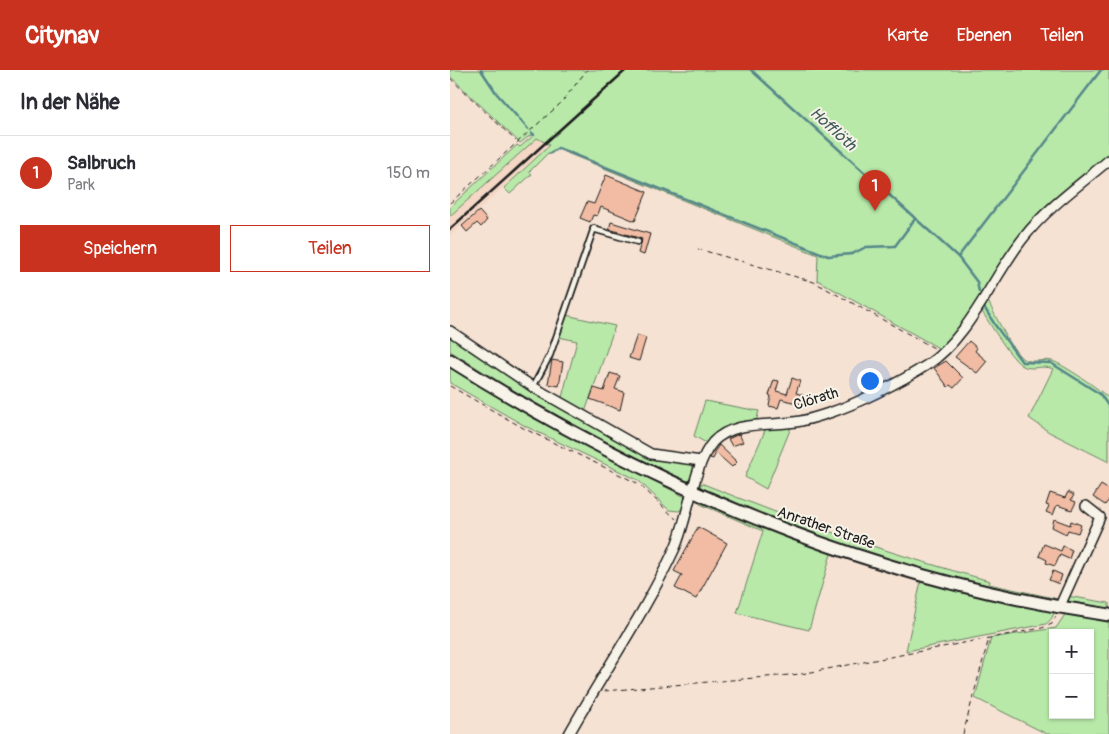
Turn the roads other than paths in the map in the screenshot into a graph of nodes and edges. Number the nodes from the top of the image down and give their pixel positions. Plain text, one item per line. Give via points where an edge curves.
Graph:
1 (1109, 160) edge
2 (638, 242) dead end
3 (450, 330) edge
4 (450, 360) edge
5 (533, 387) junction
6 (701, 461) junction
7 (692, 493) junction
8 (1086, 506) dead end
9 (1059, 608) junction
10 (1109, 615) edge
11 (569, 734) edge

1 - 6 street, Clörath via 1029,231 943,354 831,413 800,421 739,427 724,433 713,442
2 - 5 lane via 594,229 550,355
3 - 5 street
4 - 7 main road, Anrather Straße via 550,421
5 - 6 street via 651,454
6 - 7 street, Clörath
7 - 9 main road, Anrather Straße via 772,526 912,573
7 - 11 street, Clörath via 683,527 666,566
8 - 9 street via 1100,516
9 - 10 main road, Anrather Straße

